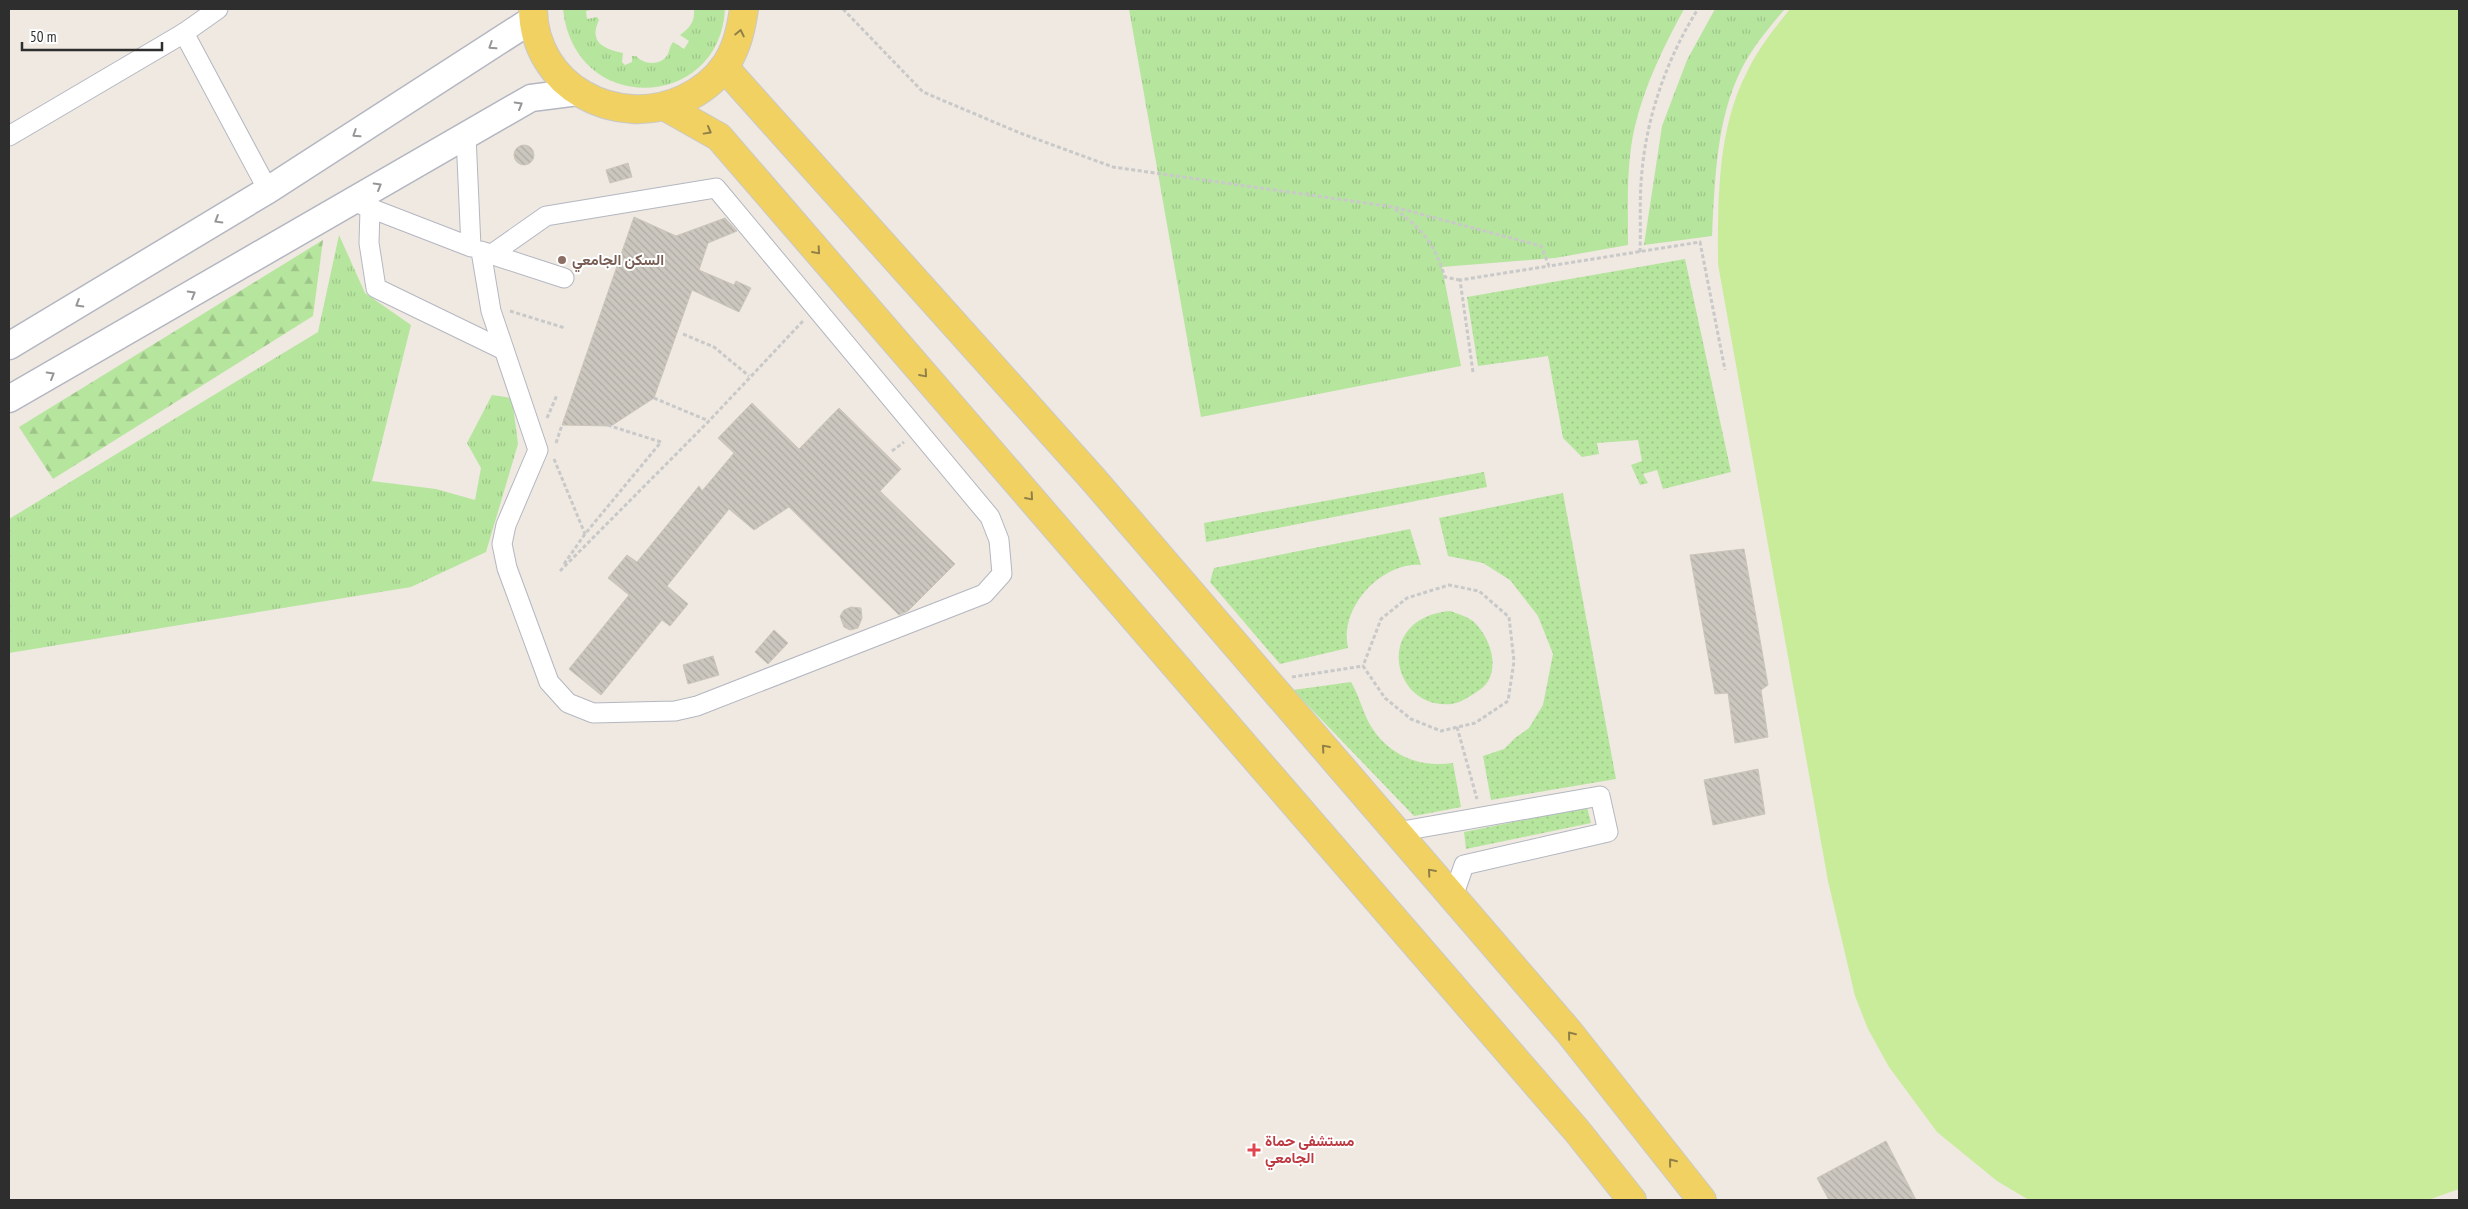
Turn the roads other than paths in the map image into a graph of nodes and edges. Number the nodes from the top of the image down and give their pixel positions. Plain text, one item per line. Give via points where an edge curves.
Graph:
1 (218, 9) edge
2 (744, 9) edge
3 (533, 14) edge
4 (184, 33) junction
5 (724, 67) junction
6 (578, 92) junction
7 (666, 108) junction
8 (9, 136) edge
9 (466, 136) junction
10 (268, 190) junction
11 (361, 205) junction
12 (481, 251) junction
13 (564, 278) dead end
14 (9, 346) edge
15 (504, 350) junction
16 (9, 399) edge
17 (1397, 832) junction
18 (1453, 897) junction
19 (1632, 1200) edge
20 (1702, 1200) edge

1 - 4 street
5 -> 2 main road via 739,39
3 - 6 main road via 541,48 556,72
3 -> 10 main road
4 - 8 street
4 - 10 street
5 - 7 main road via 699,92
17 -> 5 main road via 1093,479
6 - 7 main road via 605,106 628,110
9 -> 6 main road via 531,98
7 -> 19 main road via 719,137 1578,1131
11 -> 9 main road
9 - 12 street
10 -> 14 main road
11 - 12 street
11 - 15 street via 376,288
16 -> 11 main road
12 - 13 street
12 - 15 street via 491,311
12 - 15 street via 546,216 716,188 990,517 999,540 1002,574 984,594 697,706 674,712 594,713 568,703 549,682 507,568 502,544 506,525 538,450
18 -> 17 main road
17 - 18 street via 1600,796 1608,832 1464,865
20 -> 18 main road via 1569,1032

